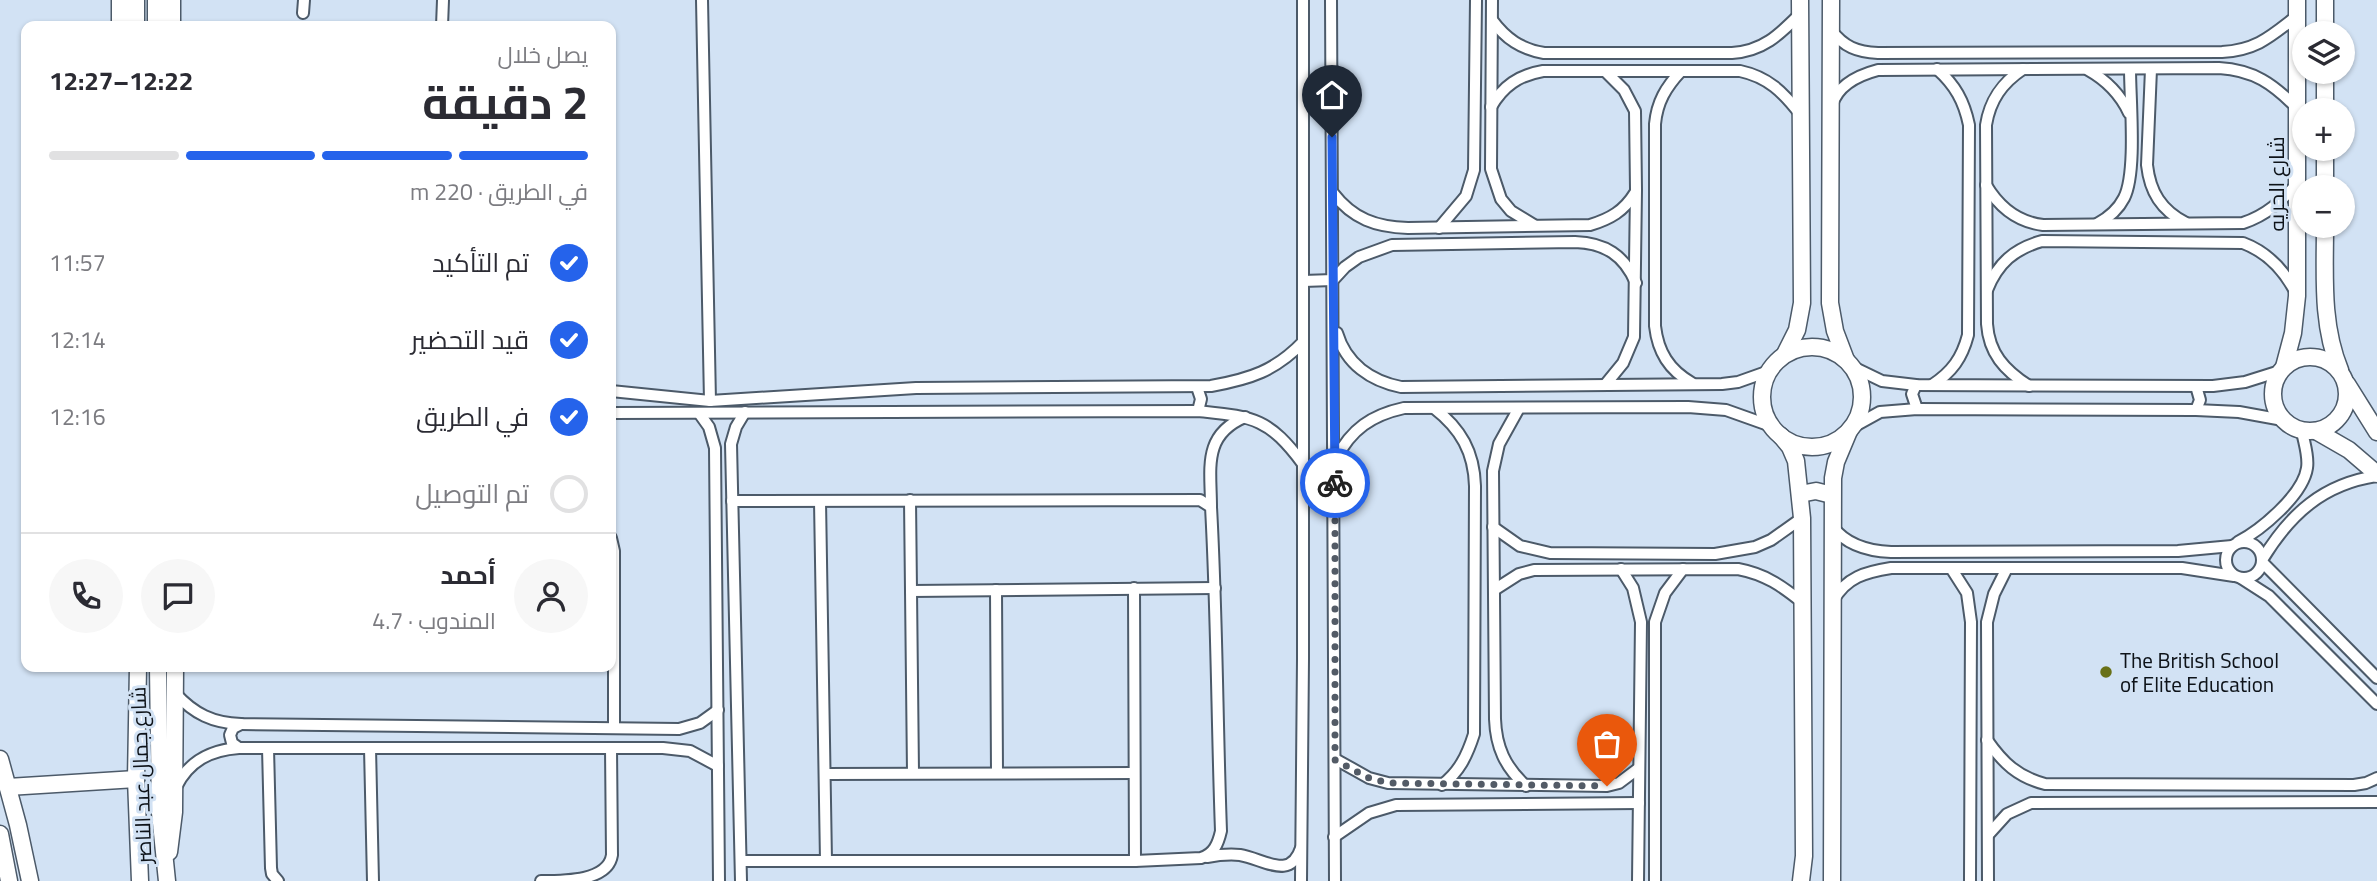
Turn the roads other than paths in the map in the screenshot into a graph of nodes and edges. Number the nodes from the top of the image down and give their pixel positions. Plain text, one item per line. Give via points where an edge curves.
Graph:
1 (120, 0) edge
2 (136, 0) edge
3 (156, 0) edge
4 (172, 0) edge
5 (304, 0) edge
6 (443, 0) edge
7 (702, 0) edge
8 (1303, 0) edge
9 (1331, 0) edge
10 (1476, 0) edge
11 (1492, 0) edge
12 (1831, 0) edge
13 (2325, 0) edge
14 (1800, 7) edge
15 (2297, 8) edge
16 (303, 13) dead end
17 (1492, 20) junction
18 (120, 21) edge
19 (136, 21) edge
20 (156, 21) edge
21 (172, 21) edge
22 (442, 21) edge
23 (2325, 21) edge
24 (1831, 30) junction
25 (1741, 52) junction
26 (2234, 52) junction
27 (1544, 53) junction
28 (1878, 54) junction
29 (1937, 69) junction
30 (2022, 69) junction
31 (2085, 69) junction
32 (2130, 69) junction
33 (2151, 69) junction
34 (2234, 69) junction
35 (1878, 70) junction
36 (1543, 71) junction
37 (1605, 71) junction
38 (1681, 71) junction
39 (1740, 71) junction
40 (2297, 98) edge
41 (2292, 103) edge
42 (1491, 107) junction
43 (1635, 111) junction
44 (1656, 111) junction
45 (1830, 111) junction
46 (1801, 114) junction
47 (2130, 117) junction
48 (1969, 125) junction
49 (1986, 125) junction
50 (1491, 169) junction
51 (1474, 170) junction
52 (1986, 185) junction
53 (2292, 189) edge
54 (1636, 190) junction
55 (1332, 192) junction
56 (2243, 223) junction
57 (2188, 224) junction
58 (2043, 225) junction
59 (2096, 225) junction
60 (1575, 226) junction
61 (1536, 227) junction
62 (1408, 228) junction
63 (1439, 228) junction
64 (2297, 238) edge
65 (2325, 238) edge
66 (2042, 241) junction
67 (1575, 242) junction
68 (2242, 243) junction
69 (1409, 244) junction
70 (1333, 280) junction
71 (1303, 281) junction
72 (1636, 283) junction
73 (1802, 285) junction
74 (1830, 285) junction
75 (1987, 290) junction
76 (2297, 296) junction
77 (2325, 296) junction
78 (1334, 322) junction
79 (1969, 323) junction
80 (1987, 324) junction
81 (1636, 326) junction
82 (1655, 326) junction
83 (1303, 342) junction
84 (1785, 354) junction
85 (1849, 363) junction
86 (2282, 369) junction
87 (1769, 371) junction
88 (2344, 378) junction
89 (1694, 384) junction
90 (1605, 385) junction
91 (1916, 385) junction
92 (1932, 385) junction
93 (2029, 386) junction
94 (2196, 386) junction
95 (1197, 387) junction
96 (1401, 387) junction
97 (916, 388) junction
98 (616, 392) edge
99 (1709, 396) junction
100 (710, 401) junction
101 (1404, 408) junction
102 (1434, 408) junction
103 (1519, 408) junction
104 (1917, 409) junction
105 (2196, 410) junction
106 (1198, 411) junction
107 (699, 412) junction
108 (745, 412) junction
109 (917, 412) junction
110 (616, 413) edge
111 (1246, 417) junction
112 (2283, 420) junction
113 (1850, 430) junction
114 (1776, 431) junction
115 (2309, 431) junction
116 (2377, 432) edge
117 (714, 444) junction
118 (732, 444) junction
119 (1335, 461) junction
120 (1303, 464) junction
121 (1474, 471) junction
122 (1493, 471) junction
123 (2377, 475) edge
124 (2296, 492) junction
125 (1800, 494) junction
126 (1832, 495) junction
127 (820, 500) junction
128 (910, 500) junction
129 (732, 501) junction
130 (2309, 504) junction
131 (1211, 507) junction
132 (1802, 518) junction
133 (1493, 527) junction
134 (1832, 527) junction
135 (2235, 544) junction
136 (1739, 551) junction
137 (1891, 552) junction
138 (1550, 553) junction
139 (2262, 561) junction
140 (1891, 568) junction
141 (1951, 568) junction
142 (2007, 568) junction
143 (1549, 569) junction
144 (1621, 569) junction
145 (1683, 569) junction
146 (1738, 569) junction
147 (2238, 577) junction
148 (1133, 588) junction
149 (1215, 588) junction
150 (996, 590) junction
151 (1494, 590) junction
152 (911, 591) junction
153 (1803, 603) junction
154 (1832, 603) junction
155 (1641, 622) junction
156 (1656, 622) junction
157 (1971, 622) junction
158 (1987, 622) junction
159 (717, 657) junction
160 (736, 657) junction
161 (138, 672) edge
162 (159, 672) edge
163 (175, 672) edge
164 (613, 672) edge
165 (2377, 678) edge
166 (175, 693) junction
167 (2377, 704) edge
168 (718, 710) junction
169 (1476, 719) junction
170 (1495, 719) junction
171 (241, 724) junction
172 (512, 727) junction
173 (614, 728) junction
174 (679, 729) junction
175 (1987, 740) junction
176 (239, 748) junction
177 (268, 748) junction
178 (370, 748) junction
179 (513, 748) junction
180 (611, 748) junction
181 (680, 750) junction
182 (0, 759) edge
183 (1335, 760) junction
184 (718, 766) junction
185 (1639, 768) junction
186 (913, 773) junction
187 (997, 773) junction
188 (1134, 773) junction
189 (825, 774) junction
190 (2377, 778) edge
191 (136, 779) junction
192 (2045, 784) junction
193 (1428, 785) junction
194 (1442, 785) junction
195 (1526, 786) junction
196 (8, 787) junction
197 (174, 790) junction
198 (2377, 802) edge
199 (1428, 803) junction
200 (1639, 803) junction
201 (2044, 803) junction
202 (0, 834) edge
203 (1988, 835) junction
204 (1334, 837) junction
205 (1302, 845) junction
206 (1804, 856) junction
207 (1831, 856) junction
208 (1201, 859) junction
209 (741, 861) junction
210 (827, 861) junction
211 (1135, 861) junction
212 (5, 869) edge
213 (166, 878) edge
214 (30, 881) edge
215 (140, 881) edge
216 (278, 881) edge
217 (373, 881) edge
218 (541, 881) edge
219 (719, 881) edge
220 (741, 881) edge
221 (1301, 881) edge
222 (1335, 881) edge
223 (1638, 881) edge
224 (1655, 881) edge
225 (1801, 881) edge
226 (1832, 881) edge
227 (1970, 881) edge
228 (1988, 881) edge

1 - 18 street
2 - 19 street
3 - 20 street
4 - 21 street
5 - 16 street
6 - 22 street
7 - 100 street
8 - 71 street
9 - 55 street
10 - 51 street
11 - 17 street
12 - 24 street
13 - 23 street
14 - 25 street via 1779,36
14 - 46 street
15 - 26 street via 2261,43
15 - 40 street, شارع الحريه
17 - 27 street via 1519,46
17 - 42 street
24 - 28 street via 1855,51
24 - 45 street
25 - 27 street
25 - 39 street via 1745,62
26 - 28 street
26 - 34 street
27 - 36 street
28 - 35 street
29 - 30 street
29 - 35 street
29 - 48 street via 1962,100
30 - 31 street
30 - 49 street via 2001,87
31 - 32 street
31 - 47 street via 2117,93
32 - 33 street
32 - 47 street
33 - 34 street
33 - 57 street via 2149,180 2163,207
34 - 41 street via 2261,77
35 - 45 street via 1842,88
36 - 37 street
36 - 42 street via 1507,86
37 - 38 street
37 - 43 street via 1624,90
38 - 39 street
38 - 44 street
39 - 46 street via 1768,80
42 - 50 street
43 - 44 street via 1648,107
43 - 54 street
44 - 82 street
45 - 74 street
46 - 73 street
47 - 59 street via 2128,187 2116,209
48 - 49 street via 1976,121
48 - 79 street
49 - 52 street
50 - 51 street via 1484,173
50 - 61 street via 1494,185 1511,211
51 - 63 street via 1466,196
52 - 58 street via 2012,214
52 - 75 street
53 - 56 street via 2273,209
54 - 60 street via 1629,202 1605,220
54 - 72 street
55 - 62 street via 1362,220
55 - 70 street
56 - 57 street
56 - 68 street
57 - 59 street
58 - 59 street
58 - 66 street via 2037,232
60 - 61 street
60 - 67 street
61 - 63 street
62 - 63 street
62 - 69 street
64 - 76 street, شارع الحريه
65 - 77 street
66 - 68 street
66 - 75 street via 2002,262
67 - 69 street
67 - 72 street via 1613,251
68 - 76 street via 2272,260
69 - 70 street via 1375,249
70 - 71 street
70 - 78 street
71 - 83 street
72 - 81 street
73 - 74 street via 1813,289
73 - 84 street via 1801,317
74 - 85 street via 1832,317
75 - 80 street
76 - 77 street via 2308,301
76 - 86 street, شارع الحريه via 2293,333
77 - 88 street via 2328,336
78 - 96 street via 1351,360 1366,374
78 - 119 street
79 - 80 street via 1978,328
79 - 92 street via 1960,359
80 - 93 street via 1998,359
81 - 82 street
81 - 90 street via 1629,350
82 - 89 street via 1662,355 1681,377
83 - 95 street via 1287,359 1263,372
83 - 120 street
84 - 85 street via 1810,347 1835,352
84 - 87 street
85 - 91 street via 1881,381
85 - 113 street via 1862,391 1858,417
86 - 88 street via 2307,356 2332,363
86 - 94 street via 2245,382
86 - 112 street via 2272,396
87 - 99 street
87 - 114 street via 1763,404
88 - 115 street via 2345,409 2328,427
88 - 116 street
89 - 90 street
89 - 99 street
90 - 96 street
91 - 92 street
91 - 104 street via 1912,394
92 - 93 street
93 - 94 street
94 - 105 street via 2200,400
95 - 97 street
95 - 106 street
96 - 101 street via 1398,398
97 - 100 street
97 - 109 street
98 - 100 street
99 - 103 street
99 - 114 street
101 - 102 street
101 - 119 street via 1369,419 1354,431
102 - 103 street
102 - 121 street via 1466,442
103 - 122 street via 1499,444
104 - 105 street
104 - 113 street via 1880,412
105 - 112 street
106 - 109 street
106 - 111 street
107 - 108 street
107 - 110 street
107 - 117 street
108 - 109 street
108 - 118 street
111 - 120 street via 1276,433
111 - 131 street via 1228,426 1211,451
112 - 115 street
113 - 114 street via 1816,447 1792,442
113 - 126 street via 1836,462
114 - 125 street via 1796,461
115 - 123 street via 2349,450
115 - 124 street via 2307,470
117 - 118 street via 724,440
117 - 159 street
118 - 129 street
119 - 183 street
120 - 205 street
121 - 122 street via 1486,467
121 - 169 street
122 - 133 street
123 - 130 street via 2340,485
124 - 130 street
124 - 135 street via 2258,530
125 - 126 street
125 - 132 street
126 - 134 street
127 - 128 street
127 - 129 street
127 - 189 street
128 - 131 street via 1193,499
128 - 152 street
129 - 160 street
130 - 139 street
131 - 149 street
132 - 136 street via 1771,540
132 - 153 street
133 - 138 street via 1520,546
133 - 151 street
134 - 137 street via 1857,545
134 - 154 street
135 - 137 street via 2178,551
135 - 139 street via 2252,543
135 - 147 street via 2227,551 2226,565
136 - 138 street
136 - 146 street
137 - 140 street via 1885,560
138 - 143 street via 1543,561
139 - 147 street via 2255,575
139 - 165 street
140 - 141 street
140 - 154 street via 1849,580
141 - 142 street
141 - 157 street via 1967,593
142 - 147 street via 2182,568
142 - 158 street
143 - 144 street
143 - 151 street via 1519,574
144 - 145 street
144 - 155 street via 1637,599
145 - 146 street
145 - 156 street via 1665,593
146 - 153 street via 1765,576
147 - 167 street via 2269,596
148 - 149 street
148 - 150 street
148 - 188 street
149 - 208 street via 1221,831 1214,849
150 - 152 street
150 - 187 street
151 - 170 street
152 - 186 street
153 - 206 street
154 - 207 street
155 - 156 street via 1647,616
155 - 185 street
156 - 224 street
157 - 158 street
157 - 227 street
158 - 175 street
159 - 160 street
159 - 168 street
160 - 209 street
161 - 191 street, شارع جمال عبد الناصر
162 - 213 street, شارع جمال عبد الناصر via 159,781
163 - 166 street
164 - 173 street
166 - 171 street via 209,719
166 - 197 street
168 - 174 street via 700,723
168 - 184 street
169 - 170 street via 1483,724
169 - 194 street via 1462,764
170 - 195 street via 1502,756
171 - 172 street
171 - 176 street via 230,735
172 - 173 street
172 - 179 street
173 - 174 street
174 - 181 street via 684,739
175 - 192 street via 2017,774
175 - 203 street
176 - 177 street
176 - 197 street via 199,759
177 - 178 street
177 - 216 street via 271,868
178 - 179 street
178 - 217 street
179 - 180 street
180 - 181 street
180 - 218 street via 612,855 608,870 595,879
181 - 184 street
182 - 196 street
183 - 193 street via 1378,781
183 - 204 street
184 - 219 street
185 - 195 street via 1607,786
185 - 200 street
186 - 187 street
186 - 189 street
187 - 188 street
188 - 211 street
189 - 210 street
190 - 192 street via 2354,785
191 - 196 street
191 - 215 street, شارع جمال عبد الناصر
192 - 201 street via 2039,793
193 - 194 street
193 - 199 street via 1424,792
194 - 195 street
196 - 214 street
197 - 213 street
198 - 201 street
199 - 200 street
199 - 204 street via 1382,808 1357,819
200 - 223 street
201 - 203 street via 2018,807
202 - 212 street
203 - 228 street
204 - 222 street
205 - 208 street via 1294,861 1283,867 1240,855
205 - 221 street
206 - 207 street via 1819,862
206 - 225 street
207 - 226 street
208 - 211 street
209 - 210 street
209 - 220 street
210 - 211 street

